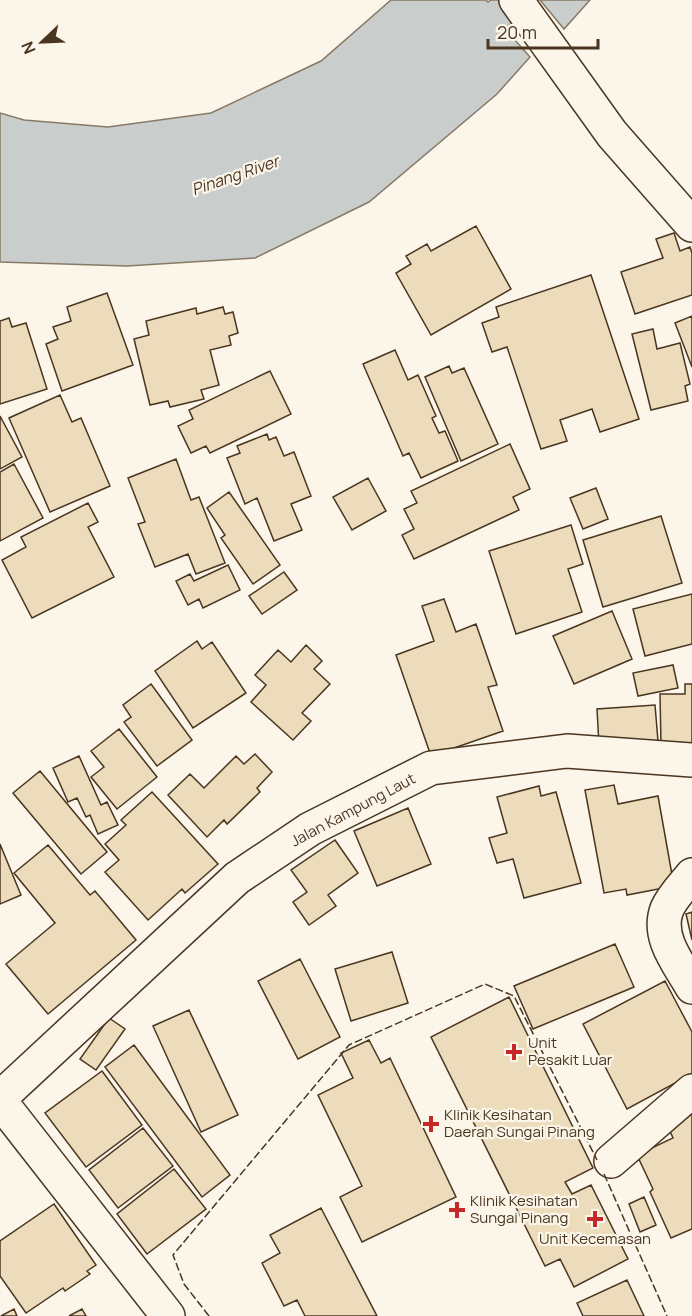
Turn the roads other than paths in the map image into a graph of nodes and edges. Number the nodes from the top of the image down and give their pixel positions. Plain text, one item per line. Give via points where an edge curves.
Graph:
1 (516, 0) edge
2 (692, 225) edge
3 (692, 760) edge
4 (692, 875) edge
5 (692, 987) edge
6 (692, 1091) edge
7 (0, 1100) edge
8 (611, 1161) dead end
9 (168, 1316) edge

1 - 2 street via 612,134
3 - 7 street, Jalan Kampung Laut via 567,751 431,768 309,829 237,878
4 - 5 street via 668,908 664,923 666,942
6 - 8 street
7 - 9 street

